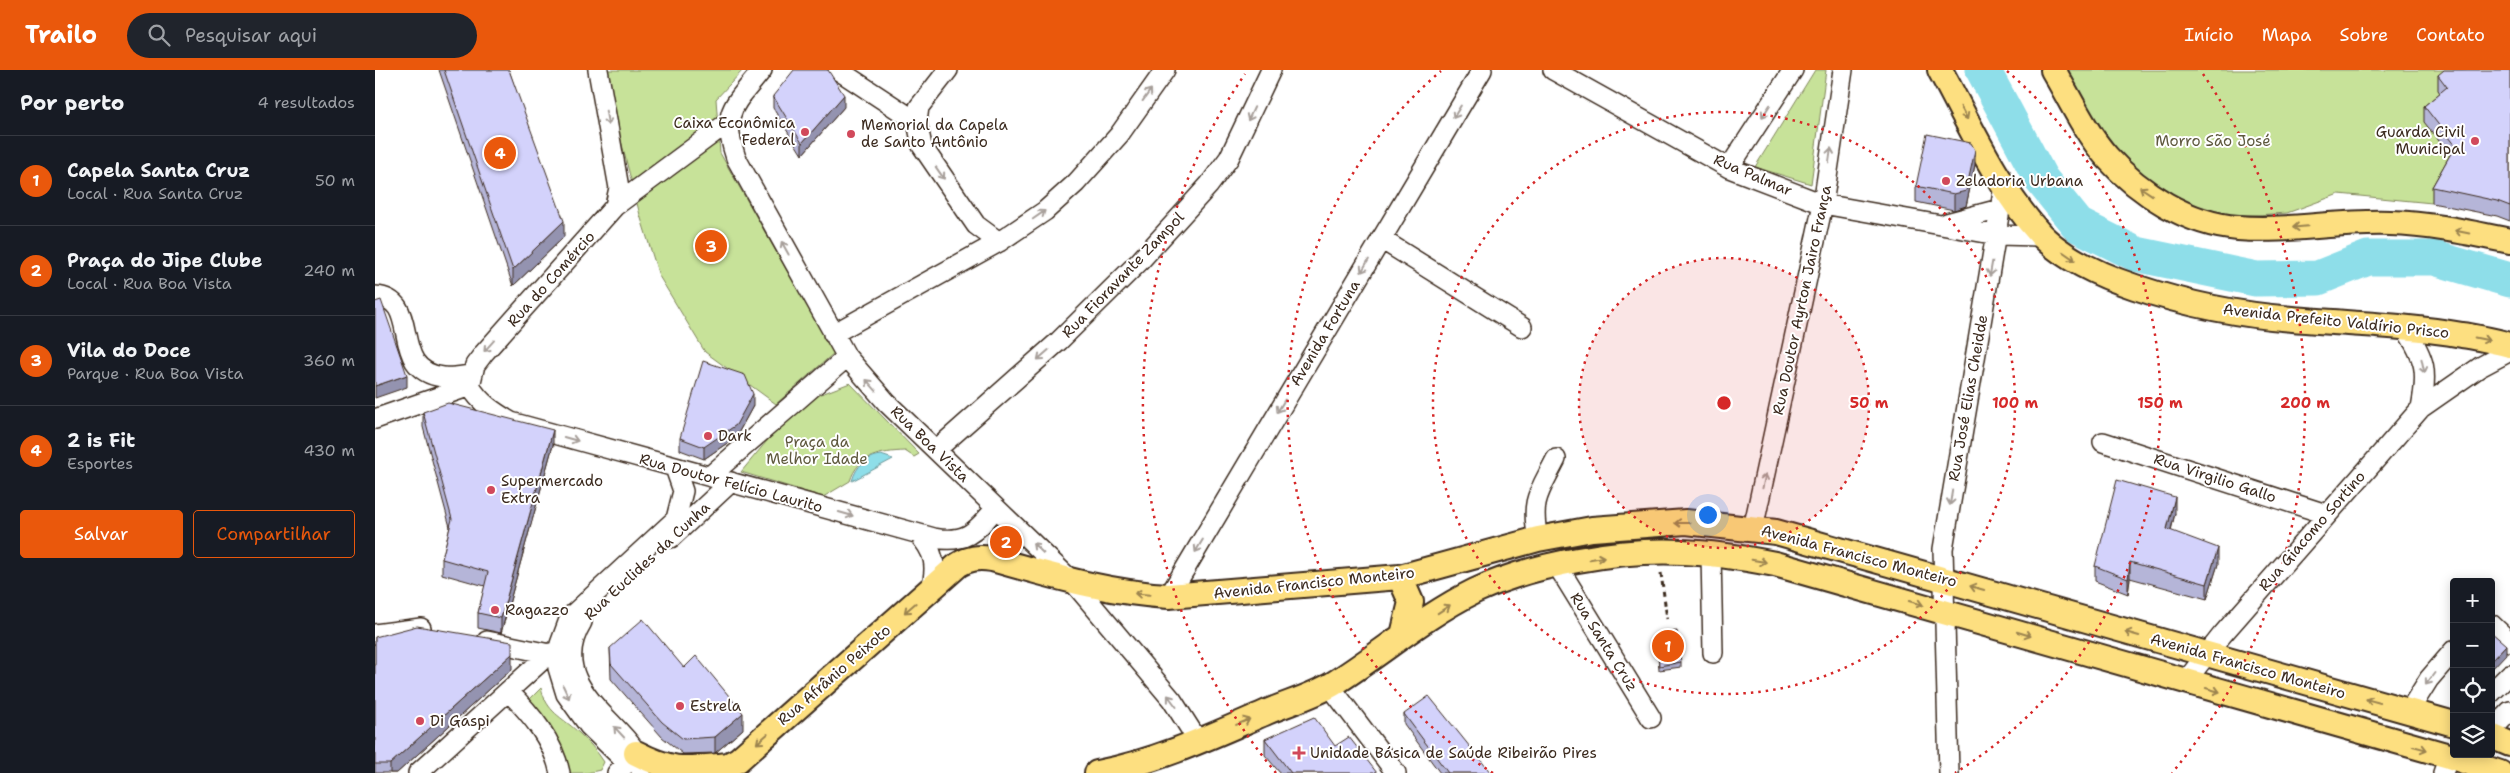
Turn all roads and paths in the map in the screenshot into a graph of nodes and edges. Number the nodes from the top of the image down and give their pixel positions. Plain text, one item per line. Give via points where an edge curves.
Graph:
1 (598, 70) edge
2 (762, 70) edge
3 (838, 70) edge
4 (947, 70) edge
5 (1165, 70) edge
6 (1271, 70) edge
7 (1482, 70) edge
8 (1553, 70) edge
9 (1793, 70) edge
10 (1843, 70) edge
11 (1940, 70) edge
12 (2053, 70) edge
13 (730, 115) junction
14 (917, 122) junction
15 (1729, 168) junction
16 (2002, 197) junction
17 (1823, 204) junction
18 (615, 206) junction
19 (1941, 225) junction
20 (1997, 235) junction
21 (2042, 236) junction
22 (1381, 239) junction
23 (2510, 241) edge
24 (999, 242) junction
25 (375, 296) edge
26 (1522, 327) dead end
27 (2405, 328) junction
28 (833, 334) junction
29 (2510, 345) edge
30 (2510, 351) edge
31 (847, 357) junction
32 (470, 381) junction
33 (2421, 408) junction
34 (375, 419) edge
35 (2103, 442) dead end
36 (936, 450) junction
37 (1556, 458) dead end
38 (675, 468) junction
39 (710, 476) junction
40 (731, 482) junction
41 (996, 508) junction
42 (2326, 514) junction
43 (1753, 529) junction
44 (918, 534) junction
45 (1538, 539) junction
46 (1658, 552) junction
47 (1711, 554) junction
48 (1557, 566) junction
49 (1400, 577) junction
50 (1943, 578) junction
51 (1073, 582) junction
52 (931, 589) junction
53 (1169, 596) junction
54 (1943, 611) junction
55 (1667, 619) dead end
56 (2495, 628) edge
57 (442, 632) edge
58 (375, 634) edge
59 (1403, 635) junction
60 (472, 638) edge
61 (2510, 642) edge
62 (1713, 653) dead end
63 (554, 655) junction
64 (2205, 655) junction
65 (2450, 655) edge
66 (2510, 674) edge
67 (2185, 682) junction
68 (1330, 686) junction
69 (2495, 690) edge
70 (508, 691) junction
71 (2409, 711) junction
72 (2510, 711) edge
73 (1651, 718) dead end
74 (2450, 722) edge
75 (2495, 727) edge
76 (2495, 738) edge
77 (1198, 742) junction
78 (2510, 744) edge
79 (638, 763) edge
80 (2446, 764) edge
81 (728, 768) edge
82 (1122, 771) edge
83 (418, 773) edge
84 (560, 773) edge
85 (617, 773) edge
86 (1097, 773) edge
87 (1397, 773) edge
88 (1949, 773) edge
89 (2500, 773) edge

1 -> 18 street via 619,188
2 - 13 street, Rua do Comércio
3 - 14 street
4 - 14 street via 919,106
24 -> 5 street via 1045,211 1076,183 1119,135
6 -> 36 street, Rua Fioravante Zampol via 1229,158 1209,185 1139,262 1059,341
7 -> 22 street, Avenida Fortuna
8 - 15 street, Rua Palmar
9 -> 15 street
17 -> 10 street, Rua Doutor Ayrton Jairo França
11 -> 16 main road, Avenida Prefeito Valdírio Prisco
23 -> 12 main road via 2457,230 2390,222 2237,228 2203,221 2168,206 2133,183 2107,156
13 - 18 street, Rua do Comércio
28 -> 13 street, Rua Boa Vista via 736,158 730,141
14 -> 24 street via 922,146 936,168 976,225
15 - 17 street, Rua Palmar
16 - 19 street, Rua Palmar
16 - 20 street, Rua José Elias Cheidde
16 - 21 main road, Avenida Prefeito Valdírio Prisco
17 - 19 street, Rua Palmar
43 -> 17 street, Rua Doutor Ayrton Jairo França
18 -> 32 street, Rua do Comércio via 484,353
19 - 20 street, Rua Palmar
20 - 21 street, Rua Palmar
20 -> 50 street, Rua José Elias Cheidde via 1943,549
21 -> 27 main road, Avenida Prefeito Valdírio Prisco via 2072,259 2111,279 2173,299 2282,318
22 - 26 street
22 -> 53 street, Avenida Fortuna
24 - 28 street
25 - 32 street via 385,296 401,311 410,356 425,372
27 -> 29 main road, Avenida Prefeito Valdírio Prisco via 2461,334
27 -> 33 street via 2423,361 2426,381
28 - 31 street, Rua Boa Vista
30 - 33 street, Rua Giacomo Sortino
36 -> 31 street, Rua Boa Vista via 887,403
31 - 39 street
32 - 34 street
32 -> 38 street, Rua Doutor Felício Laurito via 477,398 511,422
33 - 42 street, Rua Giacomo Sortino
35 - 42 street, Rua Virgilio Gallo
36 - 41 street, Rua Boa Vista
37 - 45 street via 1535,500 1533,516
38 - 39 street, Rua Doutor Felício Laurito
38 - 63 street via 683,491 677,519 570,617
39 - 40 street, Rua Doutor Felício Laurito
40 -> 44 street, Rua Doutor Felício Laurito
79 -> 40 street, Rua Euclides da Cunha via 577,681 573,656 576,638 581,624 602,599
41 - 44 street, Rua Doutor Felício Laurito via 969,536 958,540
51 -> 41 street, Rua Boa Vista
42 - 64 street, Rua Giacomo Sortino
43 -> 45 main road, Avenida Francisco Monteiro via 1686,522 1633,524
43 - 50 main road, Avenida Francisco Monteiro via 1776,532
44 - 52 street via 933,554 936,566
45 - 49 main road, Avenida Francisco Monteiro
46 - 47 main road, Avenida Francisco Monteiro
48 -> 46 main road, Avenida Francisco Monteiro via 1632,553
46 - 55 path
47 -> 54 main road, Avenida Francisco Monteiro via 1775,564
47 - 62 street
59 -> 48 main road, Avenida Francisco Monteiro via 1476,591 1499,581
48 - 73 street, Rua Santa Cruz
49 - 53 main road, Avenida Francisco Monteiro
49 - 59 main road via 1411,602
50 - 54 street, Rua José Elias Cheidde
64 -> 50 main road, Avenida Francisco Monteiro
51 - 52 main road, Rua Afrânio Peixoto via 992,559 976,558 958,565
53 -> 51 main road, Avenida Francisco Monteiro via 1137,594
77 -> 51 street, Rua Boa Vista via 1172,700
52 -> 81 main road, Rua Afrânio Peixoto
54 -> 67 main road, Avenida Francisco Monteiro
54 - 88 street, Rua José Elias Cheidde
56 - 61 street
57 - 58 street via 423,628
59 - 68 main road, Avenida Francisco Monteiro
60 - 63 street
63 - 70 street
63 -> 85 street via 561,680 575,709 623,759 624,766
64 - 67 street, Rua Giacomo Sortino
71 -> 64 main road, Avenida Francisco Monteiro
65 -> 71 street via 2429,679
66 - 69 street
67 -> 80 main road, Avenida Francisco Monteiro
77 -> 68 main road, Avenida Francisco Monteiro
68 - 87 street
70 - 83 street
70 - 84 street via 543,732
71 - 74 main road, Avenida Francisco Monteiro
72 - 75 street
76 - 78 main road
77 - 82 main road, Avenida Francisco Monteiro
79 - 81 main road via 667,770
80 - 89 main road, Avenida Francisco Monteiro
82 - 86 main road, Avenida Francisco Monteiro

